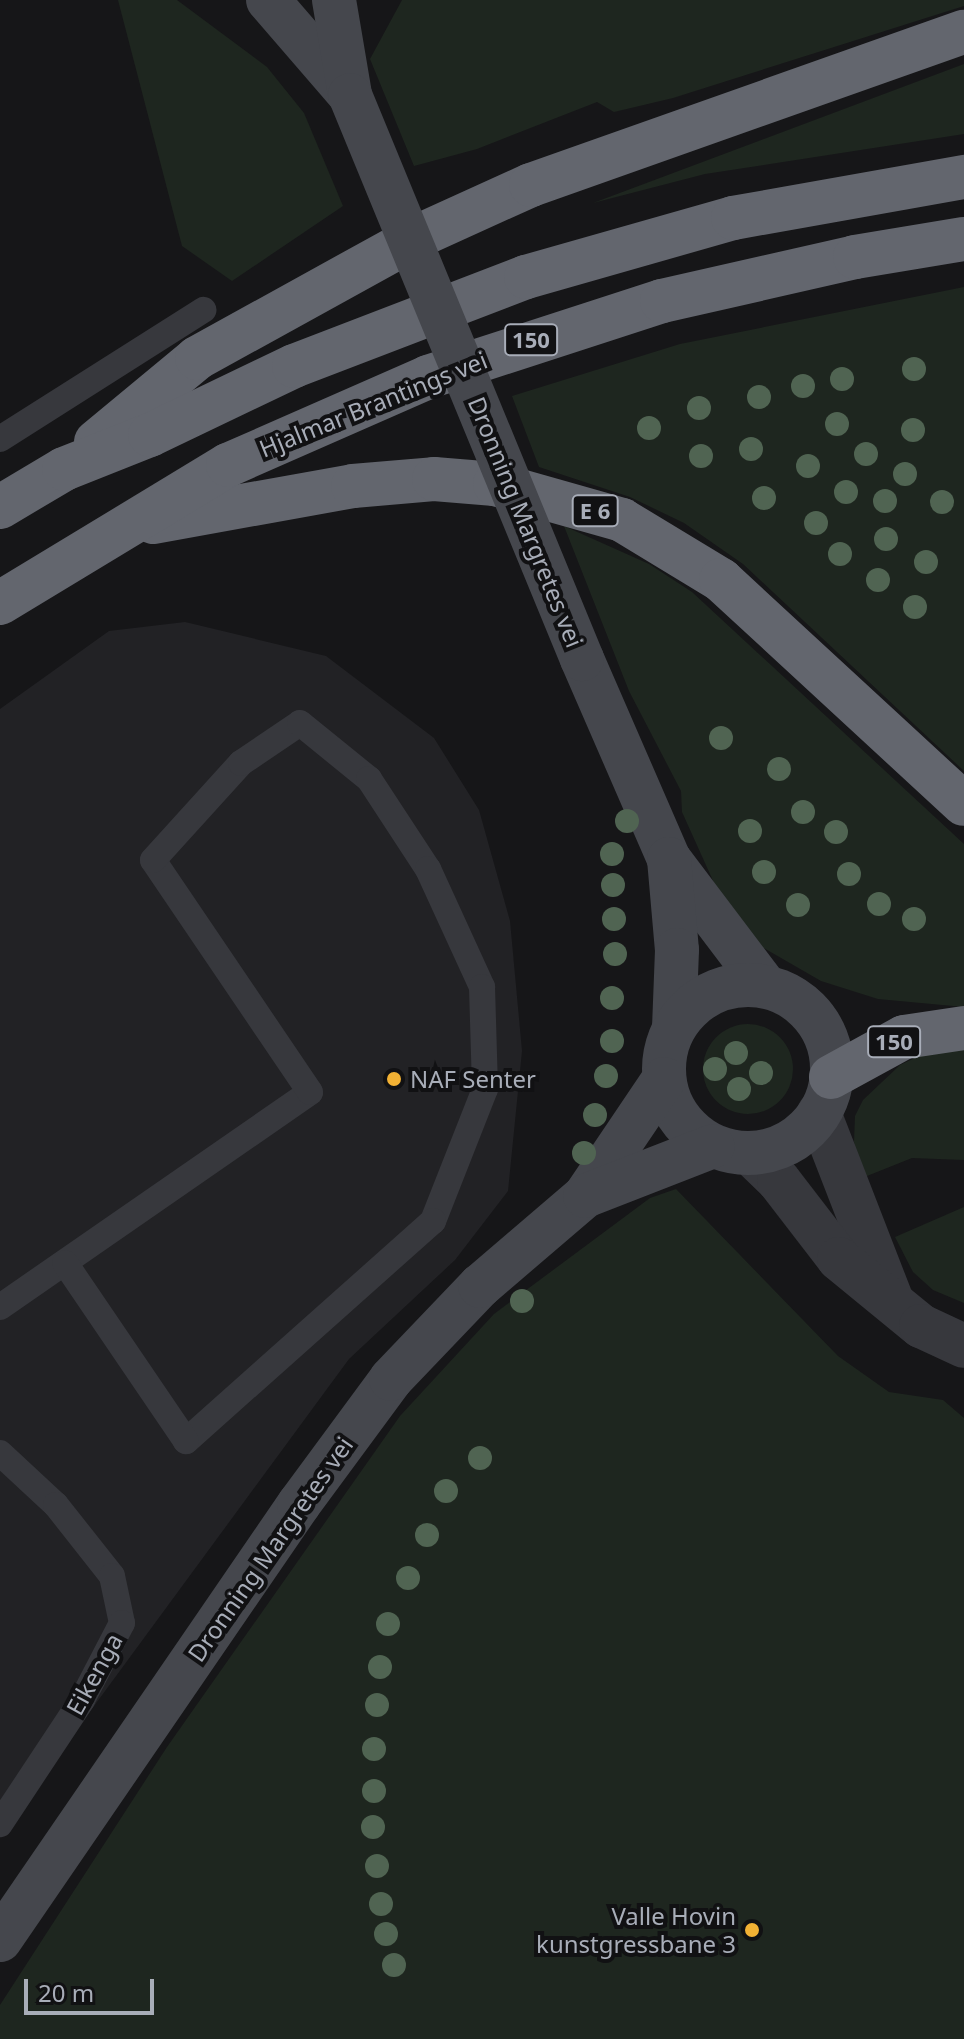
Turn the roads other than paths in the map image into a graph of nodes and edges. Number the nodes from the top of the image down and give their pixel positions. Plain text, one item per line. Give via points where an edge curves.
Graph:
1 (268, 0) edge
2 (334, 0) edge
3 (964, 32) edge
4 (350, 95) junction
5 (964, 177) edge
6 (964, 239) edge
7 (203, 310) dead end
8 (0, 439) edge
9 (64, 469) junction
10 (0, 507) edge
11 (127, 526) junction
12 (0, 603) edge
13 (964, 804) edge
14 (669, 859) junction
15 (765, 986) junction
16 (674, 1027) junction
17 (964, 1028) edge
18 (664, 1079) junction
19 (825, 1095) junction
20 (731, 1149) junction
21 (585, 1196) junction
22 (65, 1263) junction
23 (892, 1301) junction
24 (0, 1307) edge
25 (964, 1346) edge
26 (0, 1453) edge
27 (0, 1824) edge
28 (0, 1940) edge

1 - 4 street, Dronning Margretes vei
2 - 4 street, Dronning Margretes vei
3 - 9 highway via 531,185 414,238 197,358
4 - 14 street, Dronning Margretes vei, bridge
5 - 9 highway, 150 via 733,218 526,277 396,323
6 - 11 highway, Hjalmar Brantings vei / 150 via 749,280 532,340 323,419 228,465
7 - 8 lane
9 - 10 highway, 150
11 - 12 highway, Hjalmar Brantings vei / 150
11 - 13 highway, E 6 via 353,486 434,479 495,484 554,497 622,520 721,580
14 - 15 street, Dronning Margretes vei
14 - 16 street, Dronning Margretes vei via 677,950
15 - 16 street via 740,985 710,994
15 - 19 street, Dronning Margretes vei via 795,999 813,1016 828,1045
16 - 18 street, Dronning Margretes vei via 664,1056
17 - 19 highway, 150 via 904,1037
18 - 20 street, Dronning Margretes vei via 680,1119
18 - 21 street, Dronning Margretes vei
19 - 20 street, Dronning Margretes vei via 786,1144
19 - 23 street, Dronning Margretes vei
20 - 21 street, Dronning Margretes vei
20 - 23 street, Dronning Margretes vei via 779,1181 839,1259
21 - 28 street, Dronning Margretes vei via 470,1296 358,1422
22 - 22 lane via 310,1092 153,860 241,763 300,723 369,779 428,869 482,987 485,1089 433,1221 186,1441
22 - 24 lane
23 - 25 street, Dronning Margretes vei via 921,1326
26 - 27 lane, Eikenga via 56,1505 112,1576 122,1623 82,1700

